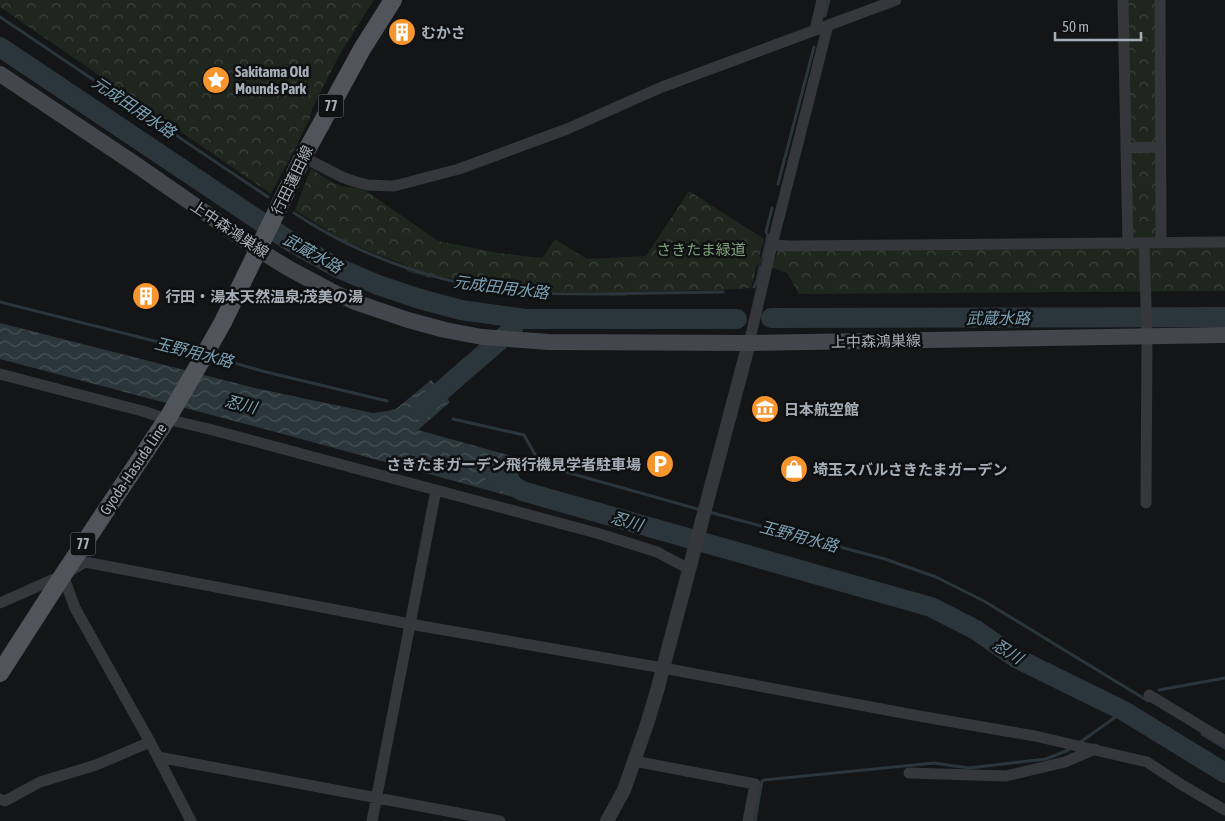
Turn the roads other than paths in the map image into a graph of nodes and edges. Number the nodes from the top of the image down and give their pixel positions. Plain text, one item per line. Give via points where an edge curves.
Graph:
1 (393, 0) edge
2 (822, 0) edge
3 (896, 0) edge
4 (1123, 0) edge
5 (1160, 0) edge
6 (828, 25) junction
7 (814, 30) junction
8 (0, 74) edge
9 (1161, 147) junction
10 (1126, 148) junction
11 (303, 157) junction
12 (1225, 242) edge
13 (1144, 243) junction
14 (1161, 243) junction
15 (262, 244) junction
16 (1128, 244) junction
17 (772, 245) junction
18 (1146, 331) junction
19 (1225, 335) edge
20 (750, 336) junction
21 (0, 374) edge
22 (167, 417) junction
23 (436, 490) junction
24 (1146, 503) dead end
25 (689, 565) junction
26 (63, 575) junction
27 (0, 603) edge
28 (410, 624) junction
29 (663, 668) junction
30 (0, 673) edge
31 (1149, 695) dead end
32 (1225, 741) edge
33 (150, 742) junction
34 (1095, 749) junction
35 (158, 757) junction
36 (634, 761) junction
37 (910, 773) dead end
38 (376, 798) junction
39 (0, 799) edge
40 (1225, 810) edge
41 (191, 821) edge
42 (372, 821) edge
43 (500, 821) edge
44 (606, 821) edge
45 (748, 821) edge

1 - 11 main road, 行田蓮田線 / 77 via 362,48
2 - 7 street
3 - 6 street
4 - 10 street
5 - 9 street
6 - 7 street
6 - 17 street
7 - 11 street via 662,88 567,129 459,169 394,186 353,181
8 - 15 main road, 上中森鴻巣線
9 - 10 street
9 - 14 street
10 - 16 street
11 - 15 main road, 行田蓮田線 / 77
12 - 14 street
13 - 14 street
13 - 16 street
13 - 18 street
15 - 20 main road, 上中森鴻巣線 via 313,282 372,309 482,337 527,341 663,343
15 - 22 main road, 行田蓮田線 / 77 via 223,322
16 - 17 street
17 - 20 street
18 - 19 main road, 上中森鴻巣線
18 - 20 main road, 上中森鴻巣線
18 - 24 street
20 - 25 street
21 - 22 street
22 - 23 street
22 - 26 main road, Gyoda-Hasuda Line / 77
23 - 25 street via 600,534
23 - 28 street
25 - 29 street
26 - 27 street
26 - 28 street via 85,562
26 - 30 main road, Gyoda-Hasuda Line / 77
26 - 33 street via 75,608
28 - 29 street
28 - 38 street
29 - 34 street
29 - 36 street
31 - 32 street
33 - 35 street
33 - 39 street via 96,765 40,782 5,801
34 - 37 street via 1064,762 1006,776
34 - 40 street via 1146,762
35 - 38 street
35 - 41 street
36 - 44 street via 624,790
36 - 45 street via 755,784
38 - 42 street
38 - 43 street

